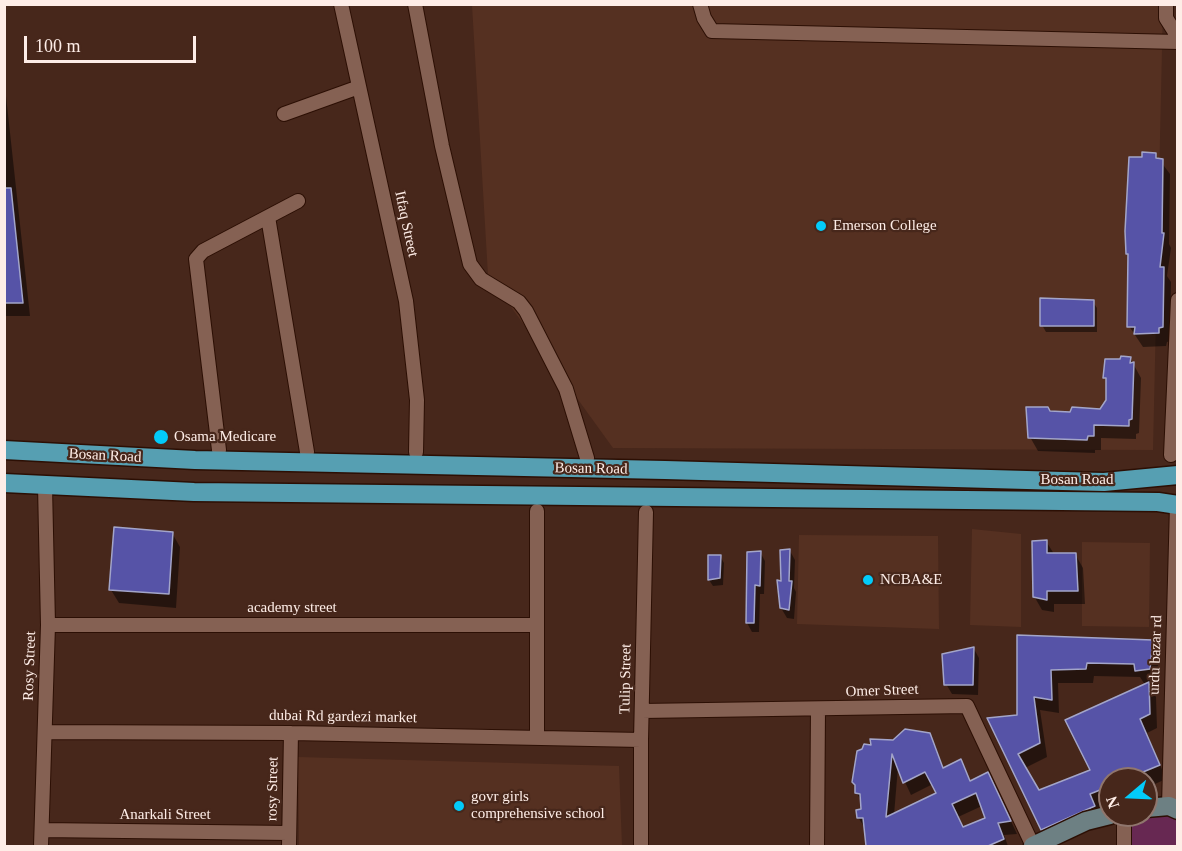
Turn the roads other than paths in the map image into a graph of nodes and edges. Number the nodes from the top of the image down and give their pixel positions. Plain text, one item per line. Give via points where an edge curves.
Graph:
1 (341, 4) edge
2 (415, 4) edge
3 (700, 4) edge
4 (1166, 4) edge
5 (1178, 37) edge
6 (1178, 42) edge
7 (359, 87) junction
8 (284, 114) dead end
9 (298, 201) dead end
10 (268, 217) junction
11 (1178, 300) edge
12 (4, 450) edge
13 (219, 450) dead end
14 (308, 452) dead end
15 (416, 452) dead end
16 (1171, 455) dead end
17 (587, 458) dead end
18 (195, 460) junction
19 (430, 465) junction
20 (1178, 475) edge
21 (4, 483) edge
22 (45, 486) junction
23 (194, 492) junction
24 (430, 494) junction
25 (1177, 505) edge
26 (537, 511) dead end
27 (646, 512) dead end
28 (48, 625) junction
29 (536, 625) junction
30 (1175, 655) edge
31 (818, 709) junction
32 (642, 711) junction
33 (45, 732) junction
34 (291, 733) junction
35 (537, 736) junction
36 (641, 740) junction
37 (1173, 808) edge
38 (1098, 818) edge
39 (1124, 827) edge
40 (42, 831) junction
41 (289, 839) edge
42 (41, 846) edge
43 (641, 846) edge
44 (818, 846) edge
45 (1033, 846) edge
46 (1124, 846) edge

1 - 7 street, Itfaq Street
2 - 17 street via 470,264 481,279 519,302 526,311 566,389
3 - 6 street via 712,31
4 - 5 street via 1166,18
7 - 8 street
7 - 15 street, Itfaq Street via 406,301 417,400
9 - 10 street
10 - 13 street via 203,251 196,259
10 - 14 street
11 - 16 street
12 - 18 main road, Bosan Road
18 - 19 main road, Bosan Road
18 - 23 main road
19 - 20 main road, Bosan Road via 1104,482
19 - 24 main road
21 - 22 main road, Bosan Road
22 - 23 main road, Bosan Road
22 - 28 street, Rosy Street
23 - 24 main road, Bosan Road
24 - 25 main road, Bosan Road
25 - 30 street, urdu bazar rd
26 - 29 street
27 - 32 street, Tulip Street
28 - 29 street, academy street
28 - 33 street, Rosy Street
29 - 35 street
30 - 37 street, urdu bazar rd
31 - 32 street, Omer Street
31 - 44 street
31 - 45 street, Omer Street via 967,706
32 - 36 street, Tulip Street
33 - 34 street, dubai Rd gardezi market
33 - 40 street, Rosy Street
34 - 35 street, dubai Rd gardezi market
34 - 41 street, rosy Street
35 - 36 street, dubai Rd gardezi market
36 - 43 street, Tulip Street
38 - 45 street
39 - 46 street
40 - 41 street, Anarkali Street
40 - 42 street, Rosy Street

